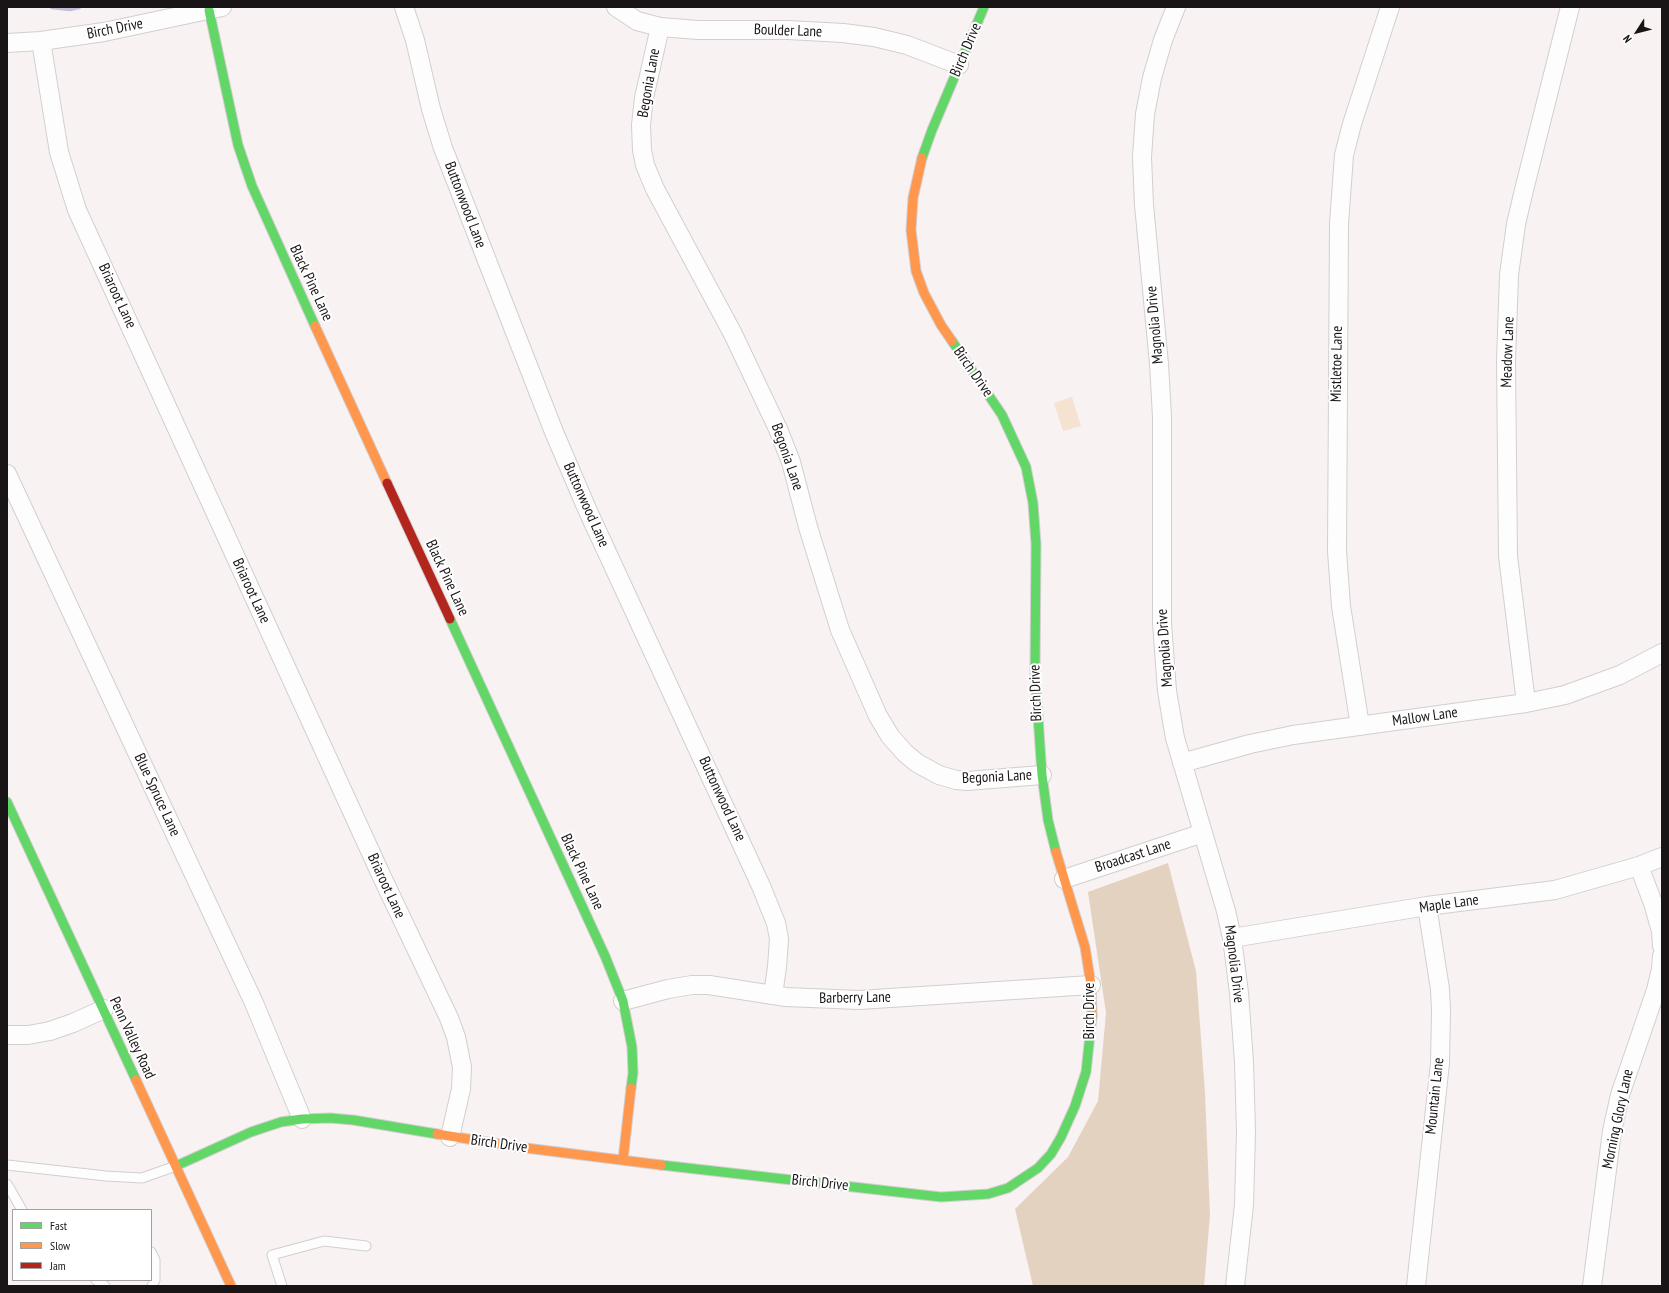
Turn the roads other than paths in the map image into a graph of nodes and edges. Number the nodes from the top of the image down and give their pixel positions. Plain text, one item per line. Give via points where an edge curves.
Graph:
1 (404, 7) edge
2 (616, 7) edge
3 (984, 7) edge
4 (1176, 7) edge
5 (1390, 7) edge
6 (1570, 7) edge
7 (216, 8) edge
8 (660, 28) junction
9 (42, 41) junction
10 (7, 43) edge
11 (959, 65) junction
12 (7, 474) edge
13 (1662, 652) edge
14 (1526, 703) junction
15 (1360, 726) junction
16 (1182, 763) junction
17 (1042, 775) junction
18 (7, 802) edge
19 (1203, 833) junction
20 (1662, 857) edge
21 (1639, 866) junction
22 (1064, 879) junction
23 (1427, 906) junction
24 (1232, 938) junction
25 (1662, 946) edge
26 (1662, 956) edge
27 (1090, 985) junction
28 (773, 995) junction
29 (623, 1001) junction
30 (104, 1009) junction
31 (7, 1035) edge
32 (302, 1118) junction
33 (450, 1137) junction
34 (623, 1160) junction
35 (7, 1165) edge
36 (176, 1166) junction
37 (7, 1184) edge
38 (21, 1209) edge
39 (366, 1246) dead end
40 (152, 1254) edge
41 (152, 1286) edge
42 (231, 1286) edge
43 (282, 1286) edge
44 (1235, 1286) edge
45 (1416, 1286) edge
46 (1592, 1286) edge

1 - 28 street, Buttonwood Lane via 443,148 551,425 776,923 778,946
2 - 8 street, Boulder Lane via 637,21
3 - 11 street, Birch Drive
4 - 16 street, Magnolia Drive via 1152,78 1145,114 1142,156 1161,409 1162,623 1167,691
5 - 15 street, Mistletoe Lane via 1354,116 1344,155 1339,224 1336,551 1341,606
6 - 14 street, Meadow Lane via 1522,197 1509,275 1506,362 1508,556
7 - 9 street, Birch Drive via 104,32
7 - 29 street, Black Pine Lane via 228,105 238,145 267,221 606,956
8 - 11 street, Boulder Lane via 843,33 908,45
8 - 17 street, Begonia Lane via 644,98 641,125 645,165 655,189 733,334 778,429 791,462 840,630 878,716 890,736 905,753 939,775 967,780
9 - 10 street, Birch Drive
9 - 33 street, Briaroot Lane via 59,152 77,210 382,878 449,1018 462,1067 461,1089
11 - 17 street, Birch Drive via 918,171 912,198 913,254 924,293 937,319 1002,415 1016,442 1030,479 1036,544 1035,672
12 - 32 street, Blue Spruce Lane via 254,1003
13 - 14 street, Mallow Lane via 1595,686
14 - 15 street, Mallow Lane
15 - 16 street, Mallow Lane via 1293,735
16 - 19 street, Magnolia Drive
17 - 22 street, Birch Drive via 1048,820
18 - 30 street, Penn Valley Road
19 - 22 street, Broadcast Lane
19 - 24 street, Magnolia Drive
20 - 21 street, Maple Lane
21 - 23 street, Maple Lane via 1555,890
21 - 25 street via 1653,903 1661,931
22 - 27 street, Birch Drive via 1085,947
23 - 24 street, Maple Lane
23 - 45 street, Mountain Lane via 1440,989 1440,1063
24 - 44 street, Magnolia Drive via 1239,993 1246,1131 1244,1205
26 - 46 street, Morning Glory Lane via 1656,990 1628,1068 1614,1124
27 - 28 street, Barberry Lane via 863,1000 822,1000
27 - 34 street, Birch Drive via 1092,1017 1089,1052 1086,1072 1075,1106 1051,1154 1038,1168 1008,1188 988,1194 940,1197
28 - 29 street, Barberry Lane via 709,985 692,985
29 - 34 street, Black Pine Lane via 632,1047 633,1073
30 - 31 street via 50,1031
30 - 36 street, Penn Valley Road
32 - 33 street, Birch Drive via 353,1120
32 - 36 street, Birch Drive via 251,1132
33 - 34 street, Birch Drive
35 - 36 lane via 142,1178
36 - 42 street, Penn Valley Road
37 - 38 lane
39 - 43 lane via 324,1241 272,1255
40 - 41 lane via 155,1260 155,1280

